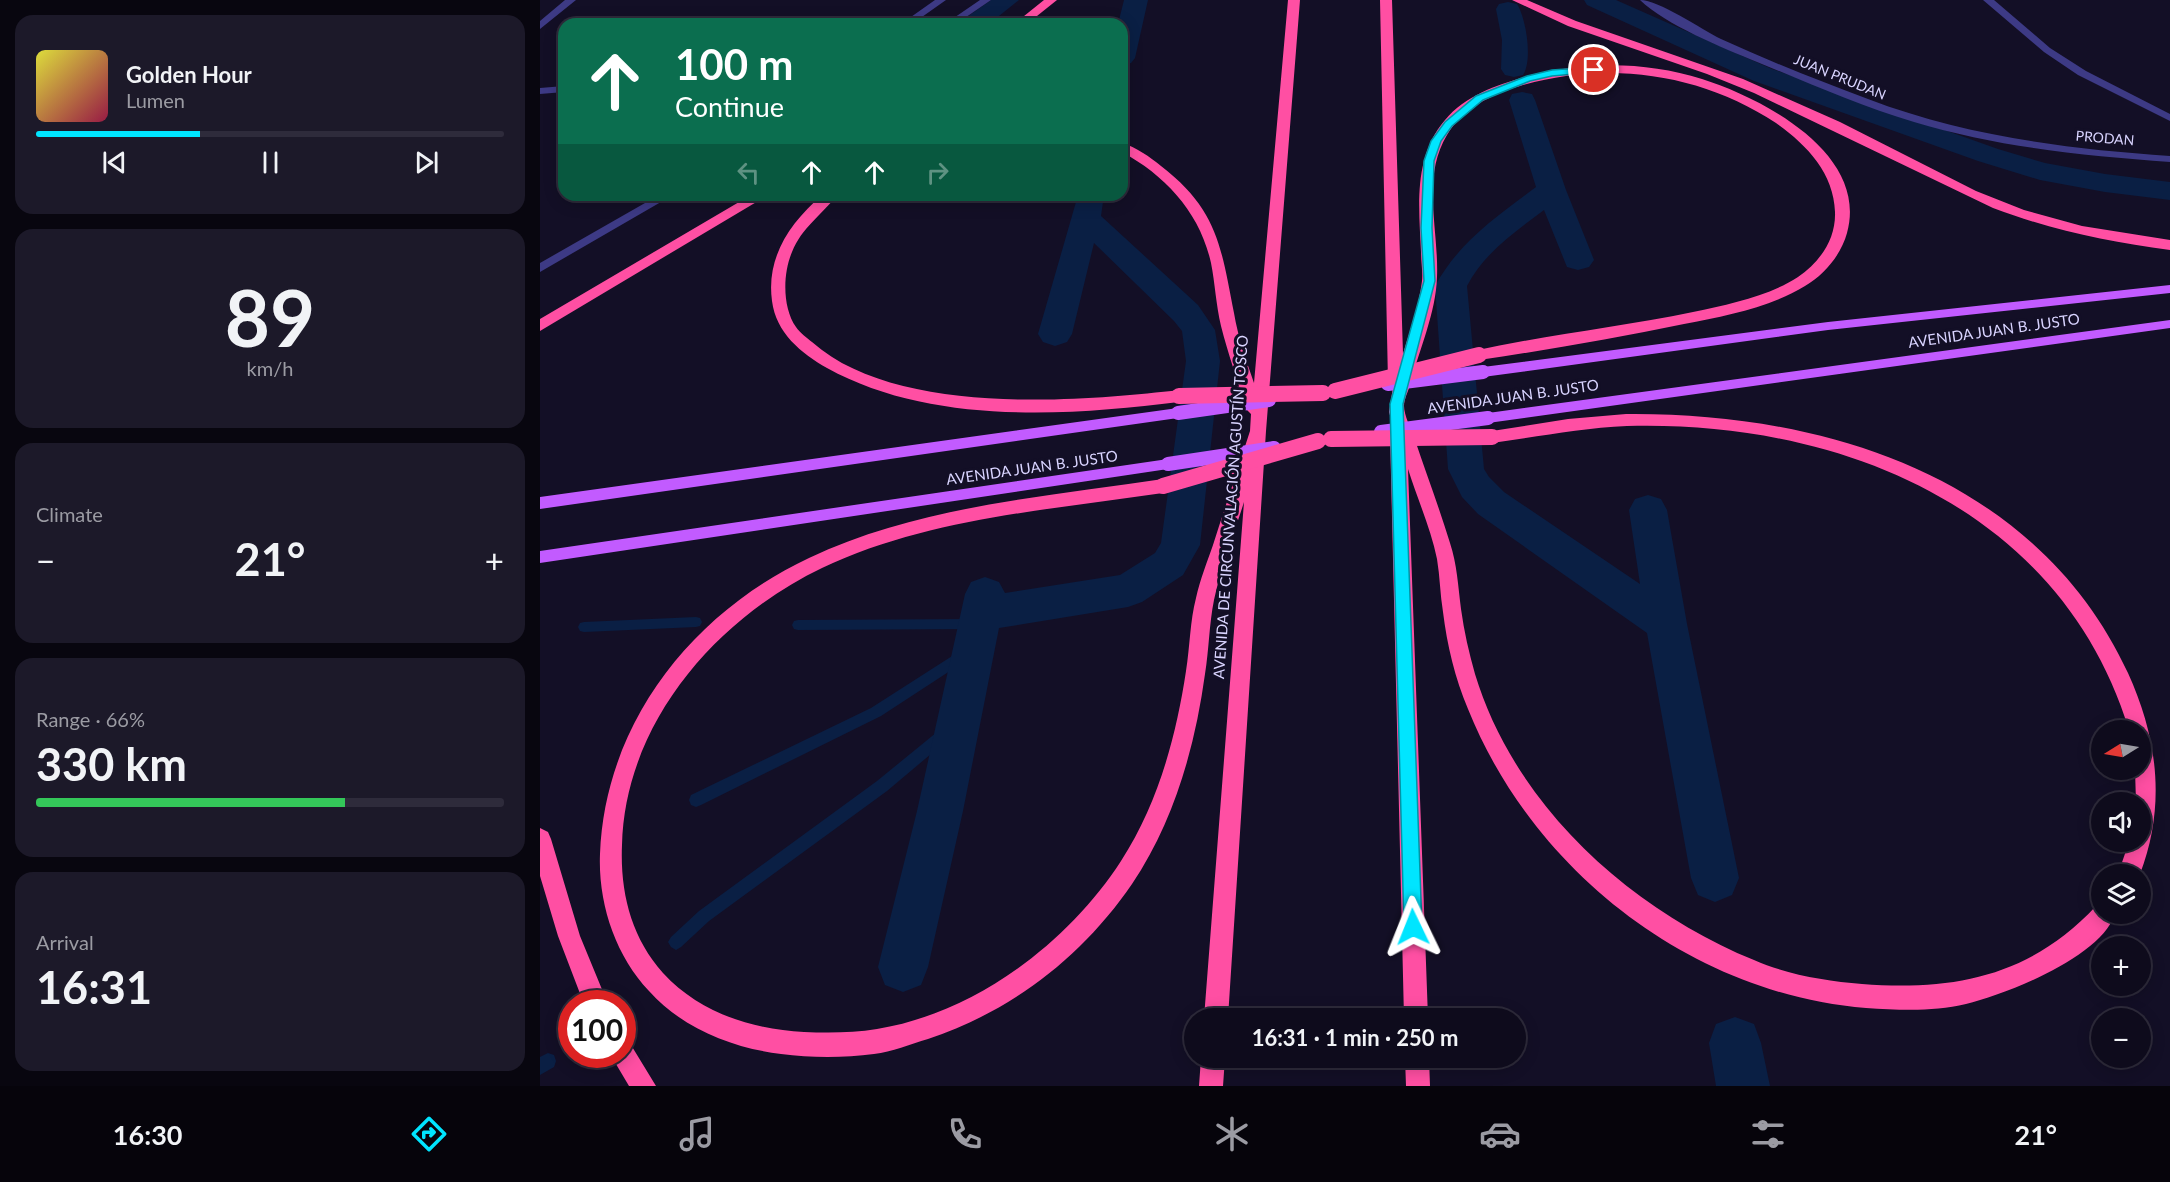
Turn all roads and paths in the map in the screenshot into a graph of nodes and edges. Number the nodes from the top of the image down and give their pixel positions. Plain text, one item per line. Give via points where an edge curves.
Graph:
1 (571, 0) edge
2 (941, 0) edge
3 (986, 0) edge
4 (1051, 0) edge
5 (1294, 0) edge
6 (1386, 0) edge
7 (1518, 0) edge
8 (1645, 0) edge
9 (1988, 0) edge
10 (915, 18) edge
11 (959, 18) edge
12 (1028, 18) edge
13 (540, 26) edge
14 (558, 90) edge
15 (540, 91) edge
16 (2170, 118) edge
17 (2037, 146) joint
18 (1128, 151) edge
19 (2170, 159) edge
20 (657, 201) edge
21 (751, 201) edge
22 (824, 201) edge
23 (2170, 244) edge
24 (540, 268) edge
25 (2170, 289) edge
26 (2170, 324) edge
27 (540, 326) edge
28 (1329, 392) junction
29 (1179, 405) junction
30 (1397, 408) junction
31 (1258, 428) junction
32 (1324, 440) junction
33 (540, 503) edge
34 (540, 557) edge
35 (2136, 720) edge
36 (2145, 780) edge
37 (540, 839) edge
38 (2133, 864) edge
39 (2096, 924) edge
40 (590, 990) edge
41 (1217, 1008) edge
42 (1416, 1008) edge
43 (632, 1068) edge
44 (1212, 1068) edge
45 (1417, 1068) edge
46 (644, 1086) edge
47 (1211, 1086) edge
48 (1418, 1086) edge

1 - 13 street
2 - 10 street
3 - 11 street
4 - 12 highway
5 - 31 highway, AVENIDA DE CIRCUNVALACIÓN AGUSTÍN TOSCO
6 - 30 highway
7 - 23 highway via 1560,20 1738,81 1999,206 2084,231
8 - 17 street, JUAN PRUDAN via 1752,57 1886,110 1984,137
9 - 16 street via 2073,67
14 - 15 street
17 - 19 street, PRODAN
18 - 31 highway via 1161,170 1180,190 1213,243 1226,313
20 - 24 street
21 - 27 highway
22 - 29 highway via 789,240 780,262 777,286 781,310 791,332 808,350 861,378 936,398 983,404
25 - 28 main road, AVENIDA JUAN B. JUSTO, bridge via 1828,326
26 - 32 main road, AVENIDA JUAN B. JUSTO, bridge
28 - 29 highway, bridge
28 - 30 highway, bridge via 1479,354 1659,325 1776,295 1803,281 1824,262 1838,241 1843,220 1841,197 1833,176 1820,155 1783,122 1698,82 1608,69 1552,73 1480,98 1448,124 1429,161 1429,281
29 - 33 main road
30 - 39 highway via 1446,559 1452,613 1482,718 1506,766 1539,814 1577,858 1615,892 1663,926 1758,975 1819,991 1885,998 1940,997 2002,982 2052,958
30 - 42 highway
31 - 32 highway, bridge via 1205,599 1184,739 1171,783 1154,825 1128,870 1102,908 1069,943 1030,975 989,1000 938,1025 879,1041 822,1045 770,1041 724,1029 687,1009 658,985 636,957 611,888 611,813 636,737 676,673 752,600 815,563 915,528 1163,486
31 - 41 highway, AVENIDA DE CIRCUNVALACIÓN AGUSTÍN TOSCO
32 - 34 main road, AVENIDA JUAN B. JUSTO, bridge
32 - 35 highway, bridge via 1492,437 1643,420 1753,428 1817,439 1866,453 1914,472 1963,499 2044,566 2080,609 2110,655
36 - 38 highway via 2148,802 2141,846
37 - 40 highway via 569,936
43 - 46 highway
44 - 47 highway
45 - 48 highway

